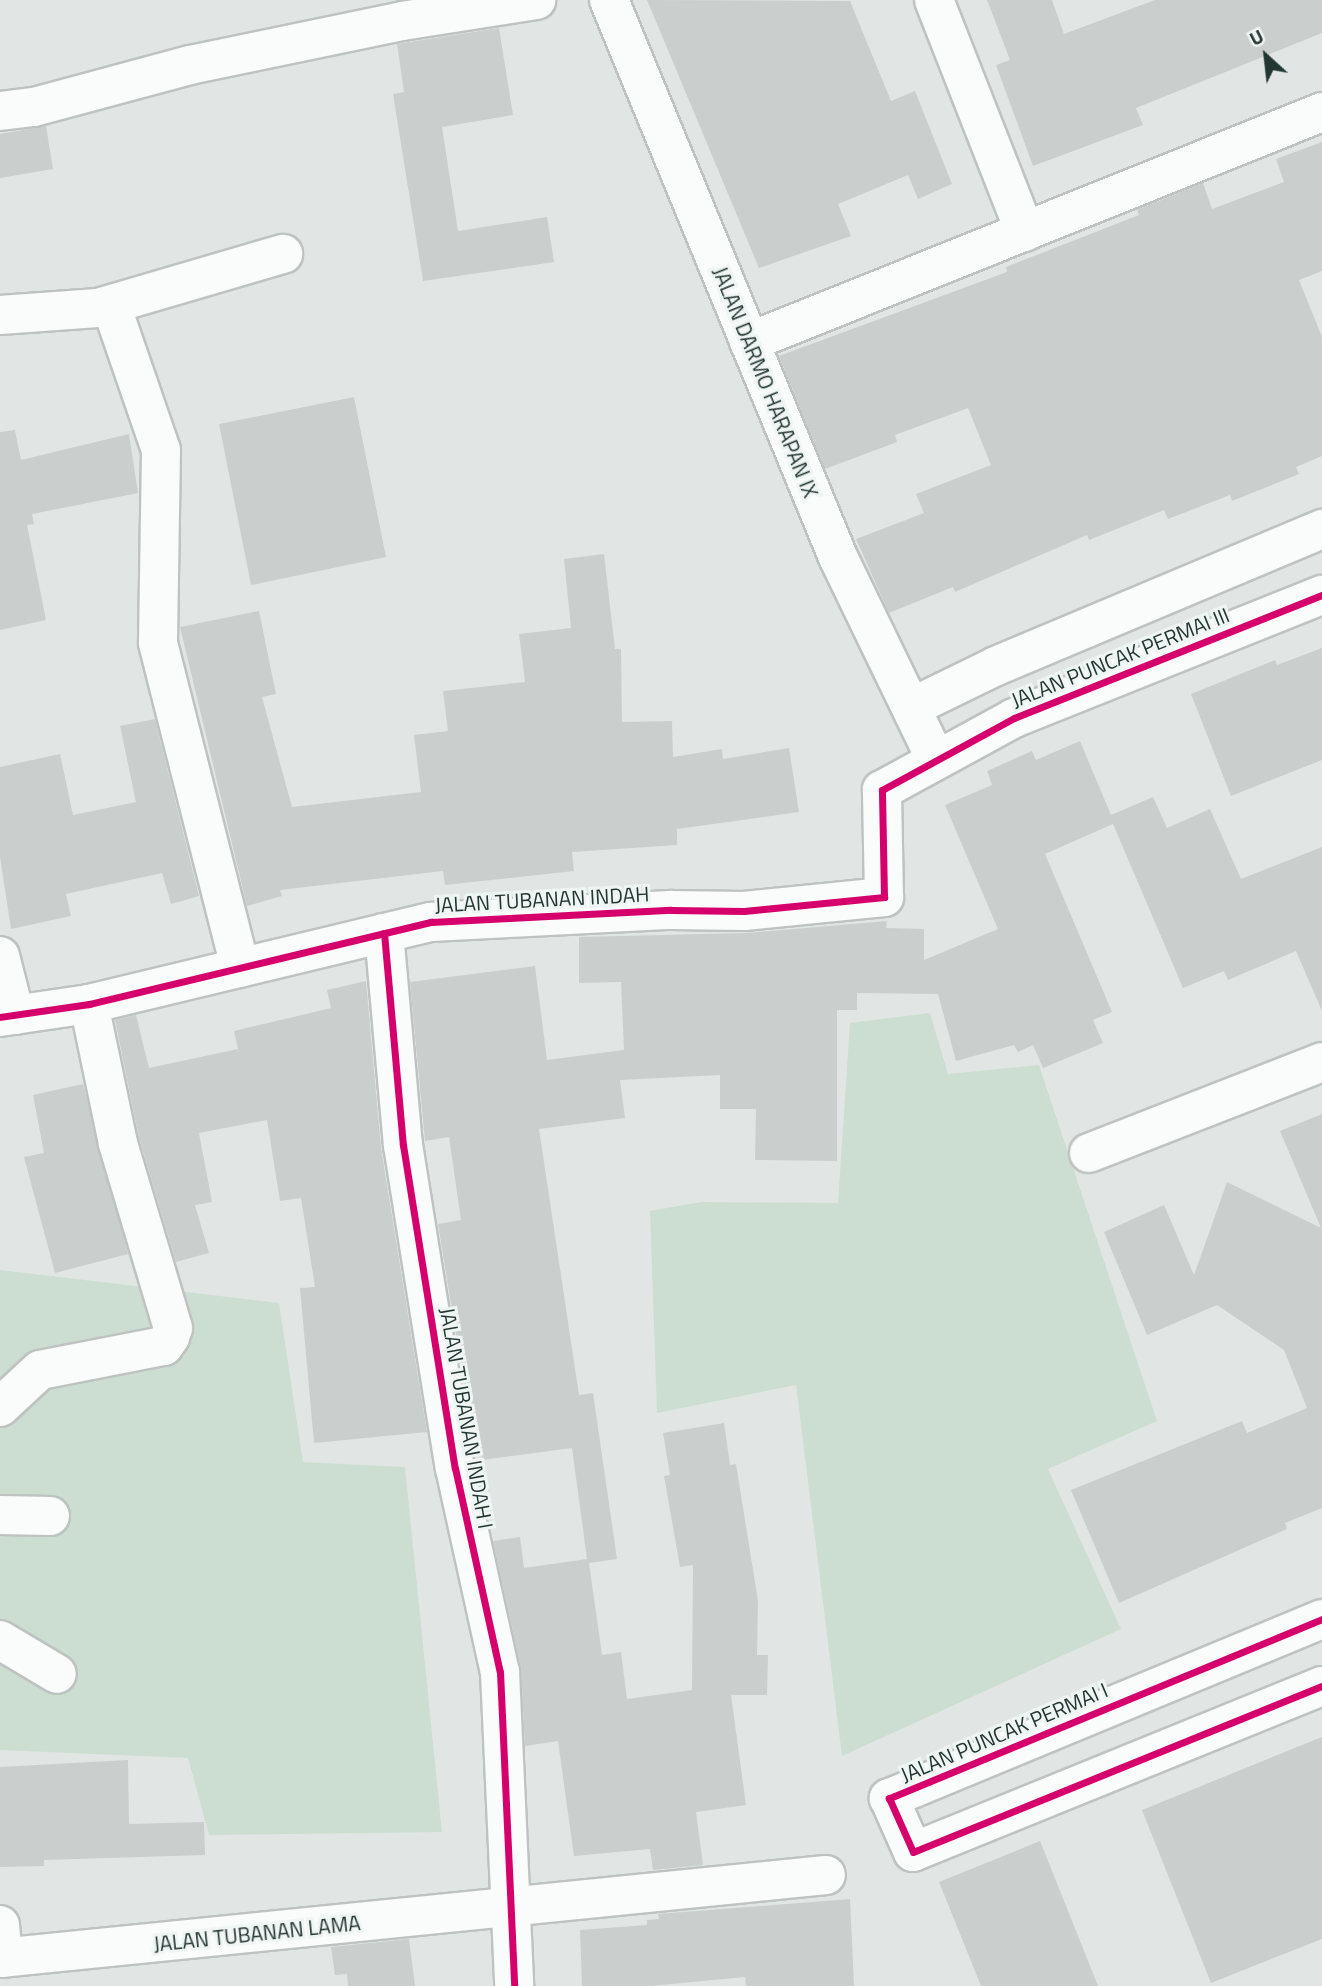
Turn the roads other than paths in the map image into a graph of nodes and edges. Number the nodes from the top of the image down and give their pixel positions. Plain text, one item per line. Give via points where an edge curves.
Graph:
1 (536, 0) edge
2 (609, 0) edge
3 (934, 0) edge
4 (398, 10) edge
5 (0, 111) edge
6 (1322, 112) edge
7 (1025, 232) junction
8 (283, 254) dead end
9 (111, 305) junction
10 (0, 315) edge
11 (749, 342) junction
12 (1322, 529) edge
13 (1322, 595) edge
14 (912, 707) junction
15 (935, 758) junction
16 (384, 933) junction
17 (0, 956) edge
18 (240, 968) junction
19 (89, 1003) junction
20 (8, 1016) edge
21 (1322, 1062) edge
22 (1089, 1153) dead end
23 (0, 1407) edge
24 (0, 1515) edge
25 (50, 1516) dead end
26 (1322, 1619) edge
27 (1277, 1637) junction
28 (0, 1640) edge
29 (57, 1674) dead end
30 (1311, 1690) edge
31 (827, 1875) dead end
32 (514, 1908) junction
33 (1, 1947) edge
34 (514, 1986) edge

1 - 4 street
2 - 11 street, JALAN DARMO HARAPAN IX
3 - 7 street
4 - 5 street via 34,107
6 - 7 street
7 - 11 street
8 - 9 street
9 - 10 street via 81,312
9 - 18 street via 161,450 158,643
11 - 14 street, JALAN DARMO HARAPAN IX via 838,557
12 - 14 street, JALAN PUNCAK PERMAI III via 996,666
13 - 15 street, JALAN PUNCAK PERMAI III via 1014,718
14 - 15 street, JALAN DARMO HARAPAN IX
15 - 16 street, JALAN TUBANAN INDAH via 882,790 884,897 744,911 671,910 431,922
16 - 18 street, JALAN TUBANAN INDAH
16 - 32 street, JALAN TUBANAN INDAH I via 402,1145 455,1468 500,1672
17 - 20 street, JALAN TUBANAN INDAH
18 - 19 street, JALAN TUBANAN INDAH
19 - 20 street, JALAN TUBANAN INDAH
19 - 23 street via 118,1143 173,1328 164,1346 40,1370 27,1377
21 - 22 street
24 - 25 street
26 - 27 street, JALAN PUNCAK PERMAI I
27 - 30 street
27 - 30 street, JALAN PUNCAK PERMAI I via 889,1798 913,1852
28 - 29 street
31 - 32 street, JALAN TUBANAN LAMA
32 - 33 street, JALAN TUBANAN LAMA
32 - 34 street

